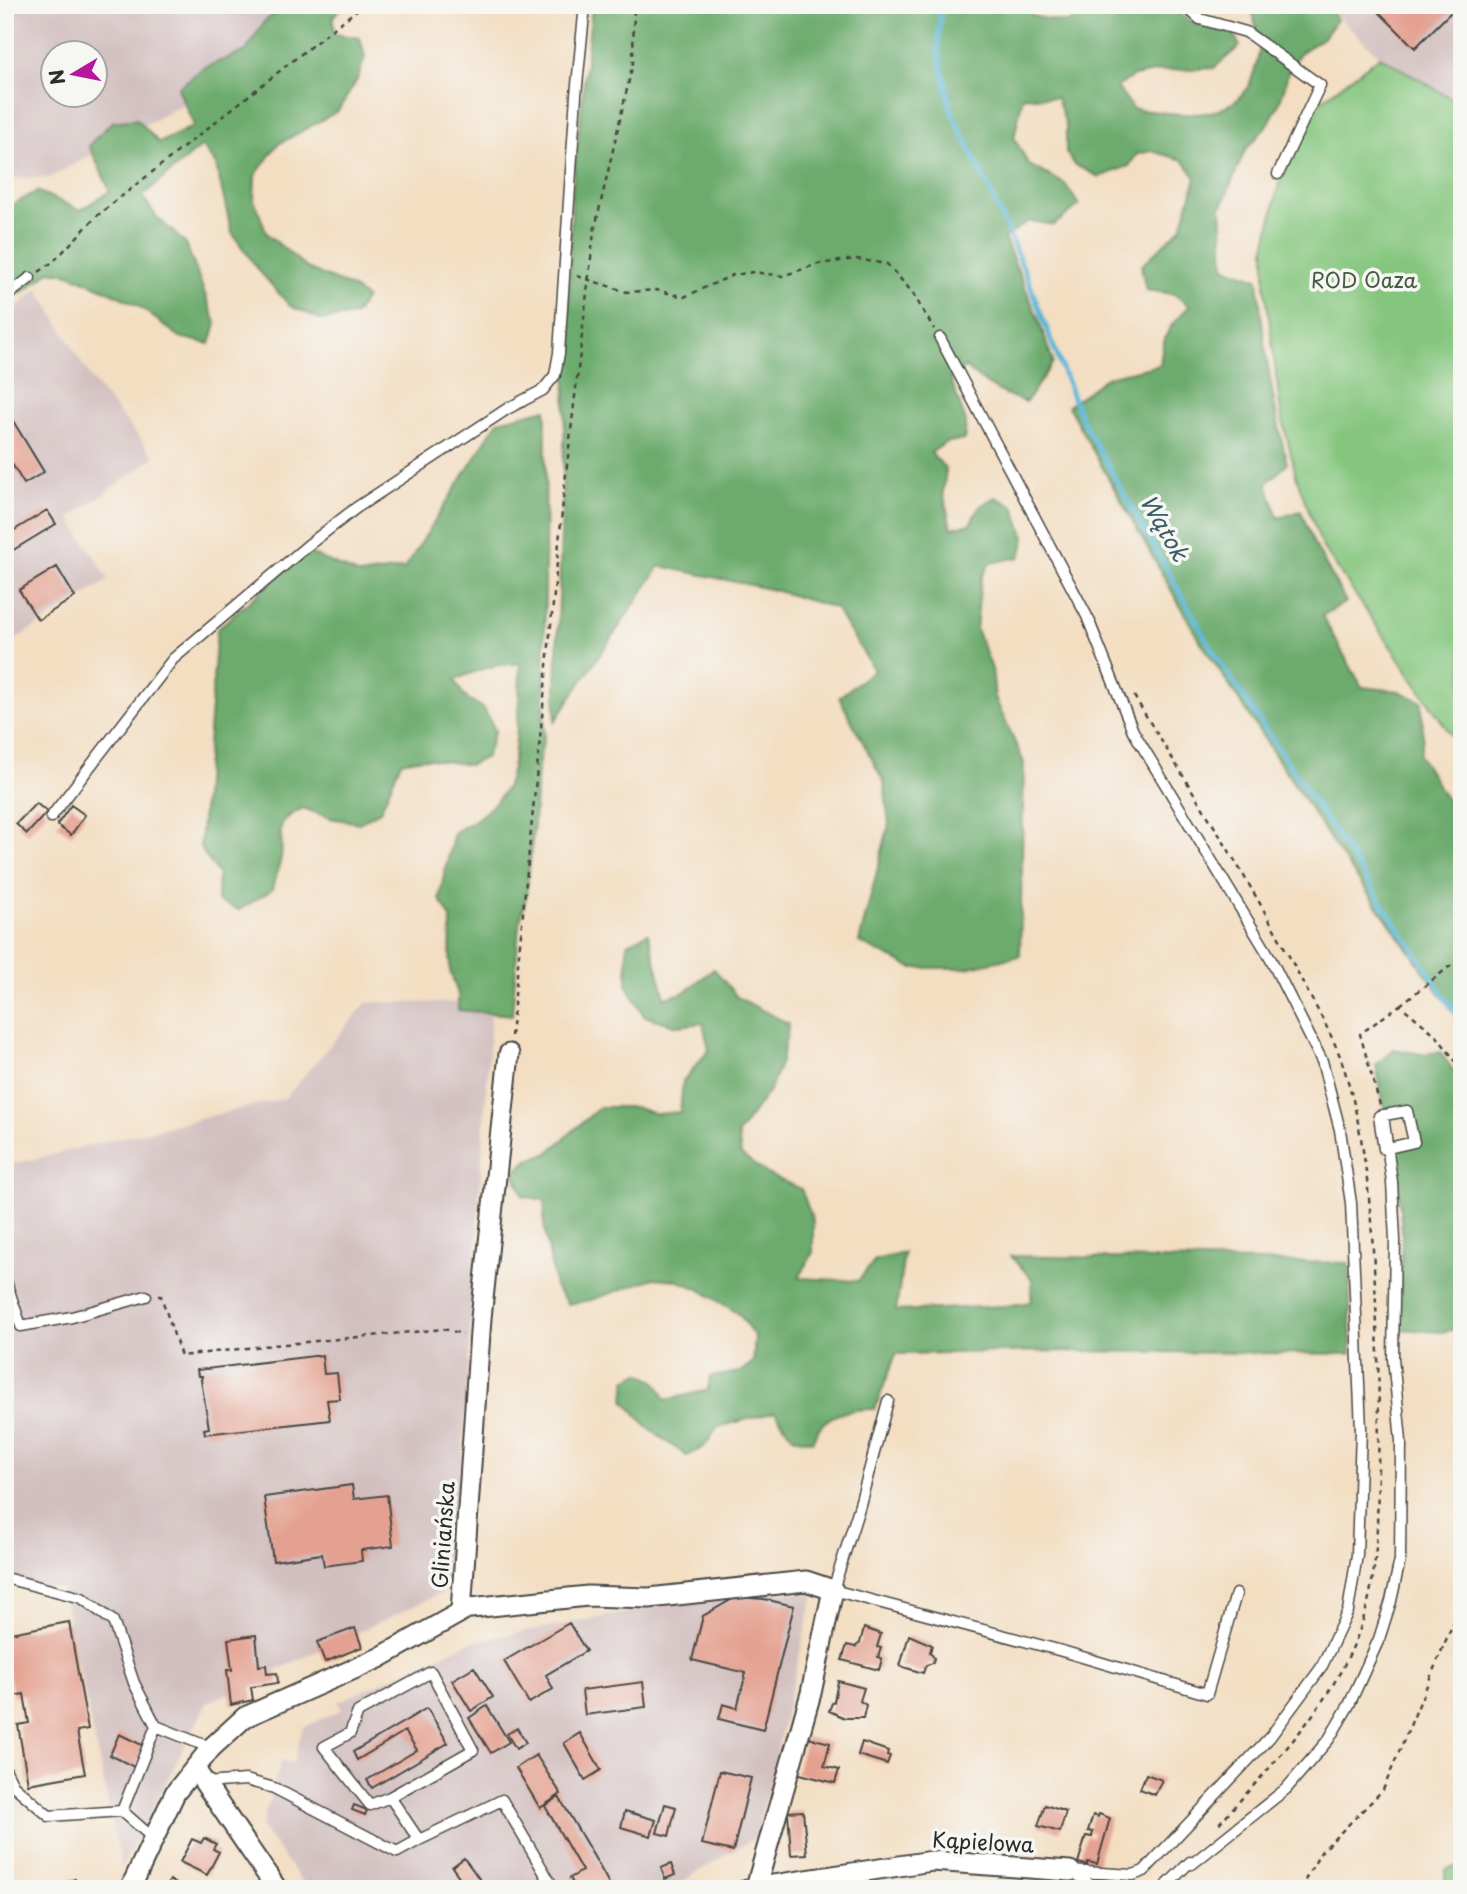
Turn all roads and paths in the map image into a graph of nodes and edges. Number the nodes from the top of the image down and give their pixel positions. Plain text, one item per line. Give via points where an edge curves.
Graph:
1 (363, 5) edge
2 (585, 5) edge
3 (634, 5) edge
4 (1184, 5) edge
5 (1278, 174) dead end
6 (30, 278) joint
7 (590, 280) junction
8 (5, 297) edge
9 (940, 338) joint
10 (1133, 694) dead end
11 (51, 817) dead end
12 (1462, 957) edge
13 (1400, 1005) junction
14 (509, 1054) joint
15 (1462, 1070) edge
16 (1383, 1115) junction
17 (1388, 1149) junction
18 (5, 1279) edge
19 (146, 1296) joint
20 (480, 1338) junction
21 (888, 1401) dead end
22 (5, 1578) edge
23 (833, 1590) junction
24 (1236, 1594) dead end
25 (1462, 1602) edge
26 (461, 1609) junction
27 (156, 1726) junction
28 (211, 1748) junction
29 (5, 1769) edge
30 (200, 1776) junction
31 (390, 1797) junction
32 (122, 1811) junction
33 (1216, 1827) dead end
34 (154, 1839) junction
35 (419, 1840) junction
36 (1070, 1871) junction
37 (752, 1888) edge
38 (1164, 1888) edge
39 (131, 1889) edge
40 (277, 1889) edge
41 (554, 1889) edge
42 (1097, 1889) edge
43 (1300, 1889) edge

1 - 6 path via 98,215 54,261
2 - 11 lane via 555,374 543,390 356,508 173,659
3 - 7 path via 633,63 594,232
4 - 5 lane via 1200,19 1247,32 1320,85
6 - 8 lane
7 - 9 path via 627,292 656,290 684,297 733,275 782,276 818,264 856,260 887,264 912,292
7 - 14 path via 564,491
9 - 36 lane, Kąpielowa via 1108,656 1133,731 1268,954 1322,1061 1340,1130 1351,1203 1361,1429 1357,1555 1348,1611 1321,1668 1270,1737 1144,1871 1133,1875
10 - 33 path via 1283,944 1340,1056 1359,1120 1370,1196 1379,1440 1376,1550 1363,1621 1340,1674 1319,1705
12 - 13 path
13 - 15 path via 1436,1035
13 - 16 path via 1360,1034
14 - 20 street, Gliniańska
16 - 17 lane via 1384,1149
16 - 17 lane via 1407,1111 1414,1142
17 - 38 lane via 1401,1441 1399,1560 1380,1640 1329,1739 1286,1788 1192,1864 1190,1858
18 - 19 lane via 21,1326
19 - 20 path via 161,1296 181,1356 444,1329
20 - 26 street, Gliniańska
21 - 23 lane
22 - 27 lane via 82,1598 113,1621 134,1683
23 - 24 lane via 1207,1695
23 - 26 street via 806,1581 649,1598 588,1595
23 - 37 street via 811,1693
25 - 43 path via 1383,1790 1321,1852
26 - 28 street, Gliniańska via 379,1658 245,1717
27 - 28 lane
27 - 32 lane
28 - 30 street, Gliniańska
29 - 32 lane via 13,1785 49,1816
30 - 34 street, Gliniańska via 175,1793
30 - 35 lane via 274,1788 397,1852
30 - 40 street
31 - 31 lane via 473,1750 431,1672 358,1712 350,1733 324,1747 370,1805
31 - 35 lane
32 - 34 lane
34 - 39 street, Gliniańska
35 - 41 lane via 502,1800
36 - 37 street, Kąpielowa via 932,1861
36 - 42 lane

